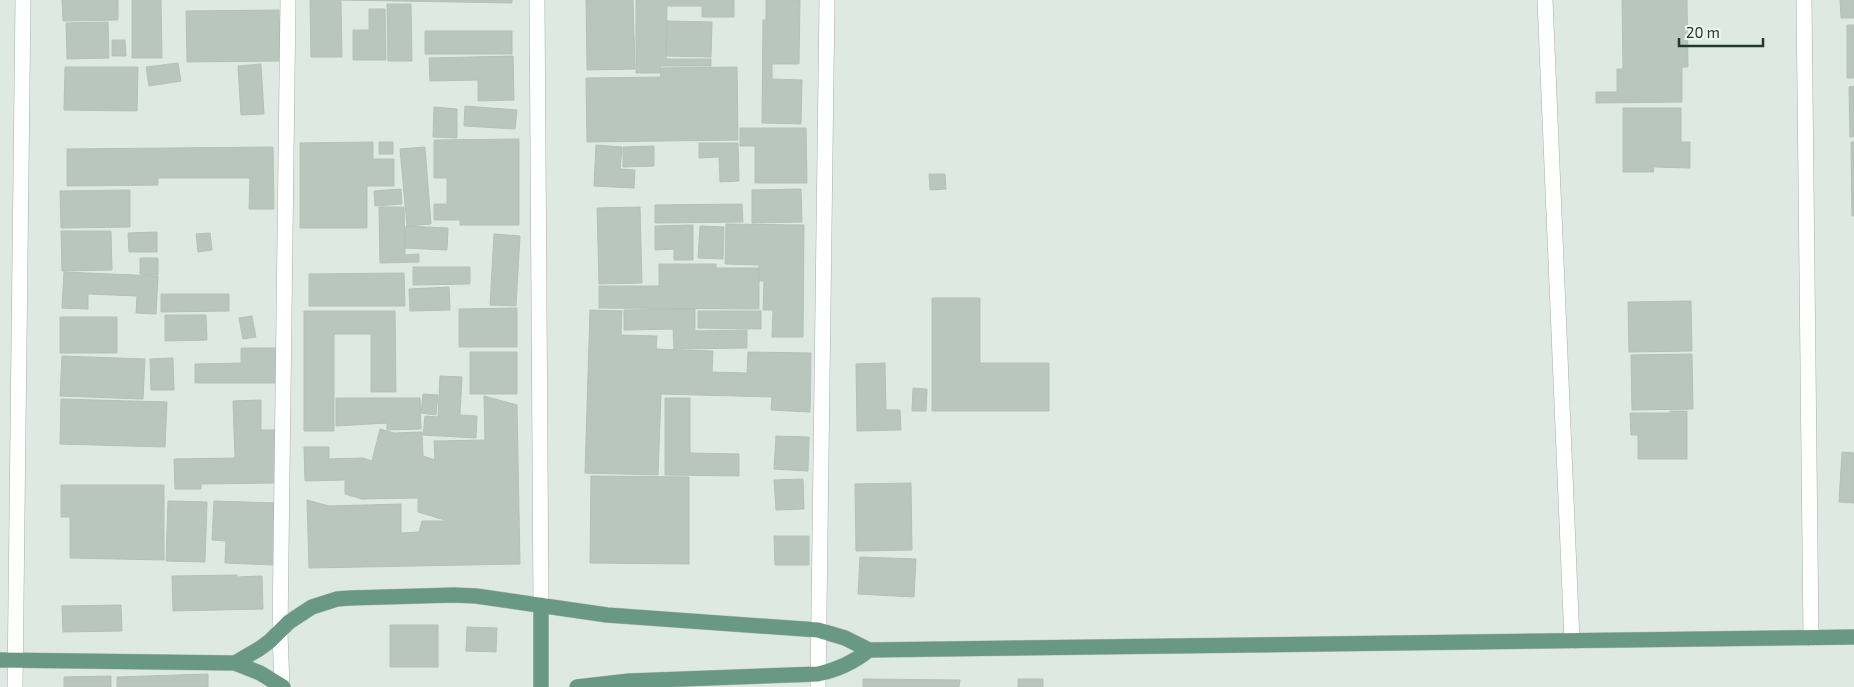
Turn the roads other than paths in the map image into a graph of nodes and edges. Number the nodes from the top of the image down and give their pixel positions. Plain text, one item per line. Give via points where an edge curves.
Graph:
1 (23, 0) edge
2 (288, 0) edge
3 (537, 0) edge
4 (826, 0) edge
5 (1545, 0) edge
6 (1804, 0) edge
7 (541, 605) junction
8 (818, 630) junction
9 (280, 632) junction
10 (1854, 637) edge
11 (1811, 638) junction
12 (1572, 641) junction
13 (869, 650) junction
14 (7, 660) edge
15 (236, 663) junction
16 (818, 680) edge
17 (15, 687) edge
18 (282, 687) edge
19 (541, 687) edge
20 (577, 687) edge

1 - 14 street
2 - 9 street
3 - 7 street
4 - 8 street
5 - 12 street
6 - 11 street
7 - 8 main road via 607,615
7 - 9 main road via 454,595 337,599 306,610
7 - 19 main road
8 - 13 main road
8 - 16 street
9 - 15 main road via 260,650
9 - 18 street
10 - 11 main road
11 - 12 main road
12 - 13 main road
13 - 16 main road
14 - 15 main road
14 - 17 street
15 - 18 main road
16 - 20 main road via 629,681

